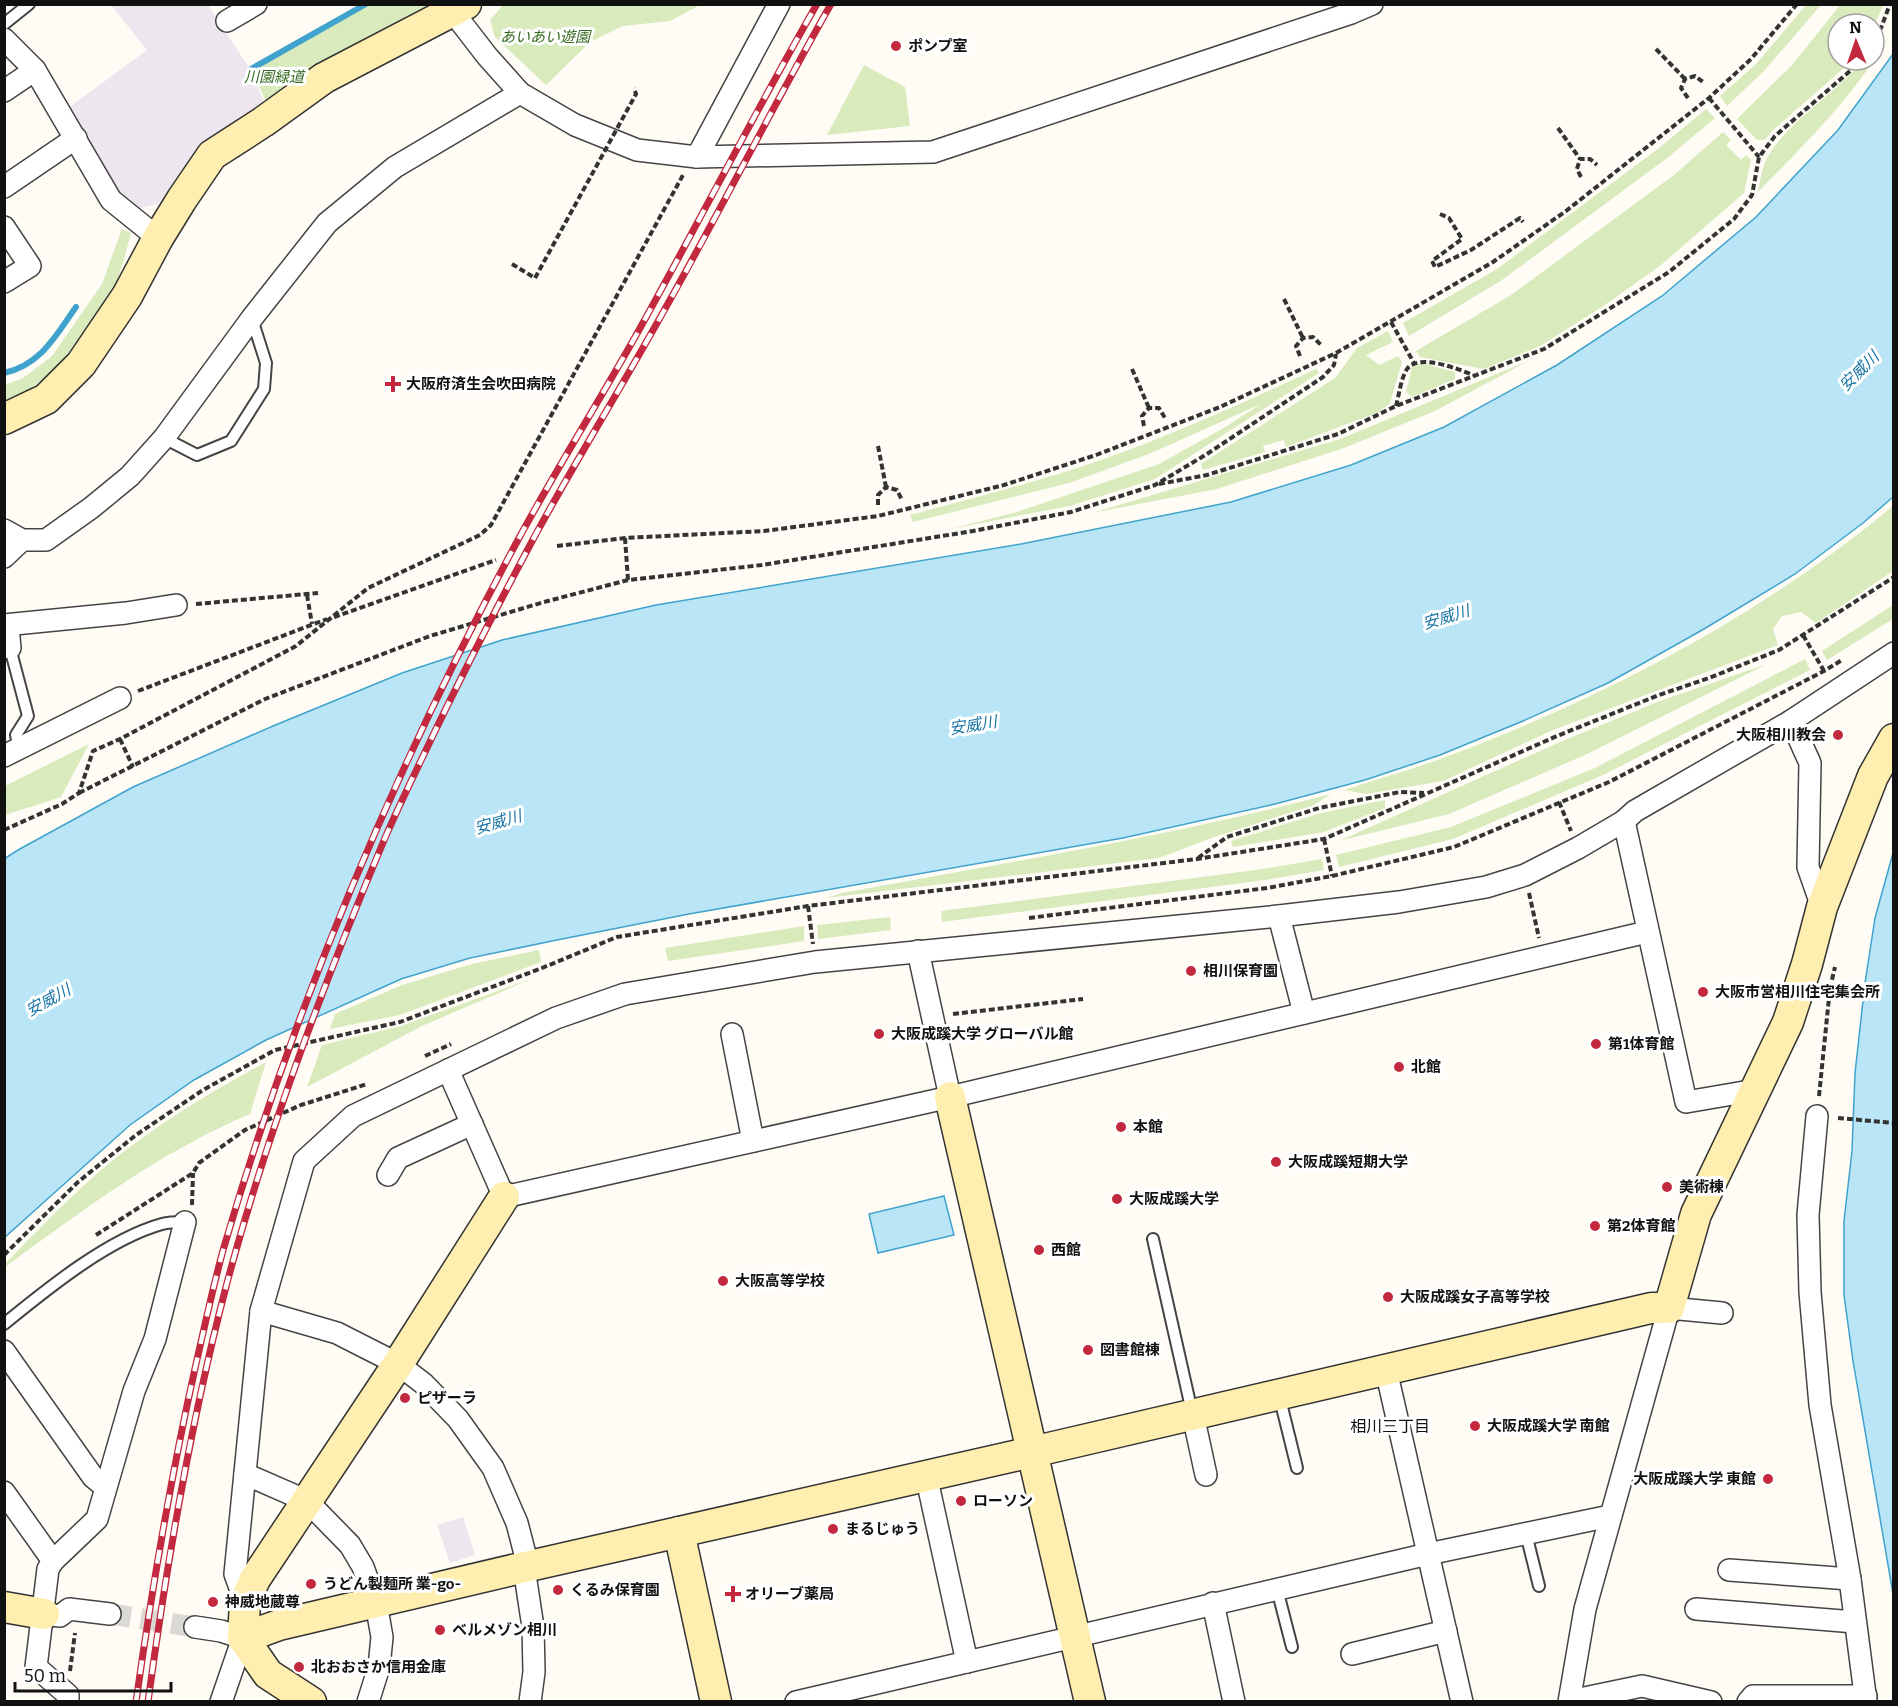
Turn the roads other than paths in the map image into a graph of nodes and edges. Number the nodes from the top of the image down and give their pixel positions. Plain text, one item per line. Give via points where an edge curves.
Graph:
1 (29, 4) edge
2 (256, 4) edge
3 (779, 4) edge
4 (1372, 4) edge
5 (460, 8) edge
6 (227, 21) dead end
7 (4, 24) edge
8 (4, 39) edge
9 (35, 70) junction
10 (4, 91) edge
11 (520, 93) junction
12 (76, 138) junction
13 (691, 164) junction
14 (4, 186) edge
15 (4, 227) edge
16 (158, 238) junction
17 (4, 282) edge
18 (252, 318) junction
19 (4, 419) edge
20 (164, 438) junction
21 (13, 535) edge
22 (4, 557) edge
23 (176, 606) road end
24 (6, 626) edge
25 (10, 648) joint
26 (1893, 653) edge
27 (120, 698) road end
28 (1791, 721) junction
29 (1893, 739) edge
30 (12, 752) edge
31 (1624, 821) junction
32 (1821, 907) junction
33 (1279, 916) junction
34 (1647, 932) junction
35 (918, 951) junction
36 (1304, 1013) junction
37 (732, 1034) dead end
38 (448, 1070) junction
39 (1756, 1090) junction
40 (950, 1097) junction
41 (1817, 1116) road end
42 (472, 1124) junction
43 (753, 1141) junction
44 (388, 1175) dead end
45 (504, 1197) junction
46 (185, 1222) joint
47 (1153, 1239) dead end
48 (1669, 1308) junction
49 (261, 1311) junction
50 (1722, 1313) dead end
51 (4, 1324) edge
52 (4, 1352) edge
53 (398, 1364) junction
54 (1386, 1370) junction
55 (1279, 1395) junction
56 (1193, 1415) junction
57 (1032, 1452) junction
58 (1297, 1468) dead end
59 (245, 1474) junction
60 (926, 1475) junction
61 (1206, 1475) dead end
62 (105, 1487) junction
63 (4, 1492) edge
64 (307, 1501) junction
65 (1610, 1516) junction
66 (680, 1532) junction
67 (1526, 1533) junction
68 (1428, 1554) junction
69 (53, 1561) junction
70 (525, 1567) junction
71 (1729, 1570) dead end
72 (1850, 1579) junction
73 (1539, 1586) dead end
74 (1277, 1589) junction
75 (245, 1602) junction
76 (376, 1603) junction
77 (1213, 1604) junction
78 (4, 1607) edge
79 (1696, 1609) dead end
80 (57, 1611) junction
81 (110, 1614) tunnel mouth
82 (1855, 1622) junction
83 (195, 1627) tunnel mouth
84 (1446, 1630) junction
85 (1075, 1636) junction
86 (243, 1638) junction
87 (1292, 1647) dead end
88 (1352, 1654) dead end
89 (967, 1662) junction
90 (856, 1695) edge
91 (68, 1698) edge
92 (1866, 1699) edge
93 (221, 1701) edge
94 (311, 1701) edge
95 (368, 1701) edge
96 (530, 1701) edge
97 (716, 1701) edge
98 (796, 1701) edge
99 (1090, 1701) edge
100 (1234, 1701) edge
101 (1462, 1701) edge
102 (1569, 1701) edge
103 (1711, 1701) edge
104 (1748, 1701) edge

1 - 7 lane
2 - 6 street
3 - 13 street
4 - 13 street via 933,152
5 - 11 street via 487,56
5 - 16 street via 324,78 212,155
8 - 9 street
9 - 10 street
9 - 12 street
11 - 13 street via 575,125 637,150
11 - 18 street via 395,167 327,224
12 - 14 street
12 - 16 street via 111,200
15 - 17 street via 30,266
16 - 19 street via 127,296 81,364 46,399
18 - 20 street
18 - 20 lane via 266,363 264,389 231,441 197,455
20 - 21 street via 130,476 46,540
21 - 22 street
23 - 24 street
24 - 25 street
25 - 30 lane via 28,716 16,735
26 - 28 street
27 - 30 street
28 - 31 street
28 - 32 street via 1810,763 1808,867
29 - 32 street via 1873,776
31 - 33 street via 1525,875 1486,887
31 - 34 street
32 - 39 street via 1788,1022
33 - 35 street
33 - 36 street
34 - 36 street
34 - 39 street via 1686,1102
35 - 38 street via 815,962 624,994 556,1018
35 - 40 street
36 - 40 street
37 - 43 street
38 - 42 street
38 - 49 street via 353,1116 304,1161
39 - 48 street via 1696,1214
40 - 43 street
40 - 57 street
41 - 72 street via 1808,1215 1810,1292 1820,1405
42 - 44 street via 398,1158
42 - 45 street
43 - 45 street
45 - 53 street
46 - 51 lane via 163,1223 121,1241 50,1286
46 - 62 street via 155,1339 134,1391
47 - 56 lane
48 - 50 street
48 - 54 street via 1651,1308
48 - 65 street
49 - 53 street via 337,1333
49 - 59 street
52 - 62 street via 93,1477
53 - 64 street
53 - 70 street via 458,1419 493,1468 517,1523
54 - 55 street
54 - 68 street
55 - 56 street
55 - 58 lane
56 - 57 street
56 - 61 street
57 - 60 street
57 - 85 street
59 - 64 street
59 - 75 street via 235,1574
60 - 66 street
60 - 89 street
62 - 69 street via 97,1519
63 - 69 street
64 - 75 street via 255,1579
64 - 76 street via 350,1545
65 - 67 street
65 - 102 street via 1585,1609
66 - 70 street
66 - 97 street
67 - 68 street
67 - 73 lane
68 - 74 street
68 - 84 street
69 - 80 street via 48,1569
70 - 76 street
70 - 96 street via 533,1627
71 - 72 street
72 - 82 street
74 - 77 street
74 - 87 lane
75 - 86 street
76 - 86 street via 279,1625
76 - 95 street via 381,1647
77 - 85 street
77 - 100 street
78 - 80 street
79 - 82 street
80 - 81 street
80 - 91 street via 36,1667
82 - 92 street
83 - 86 street
84 - 88 street
84 - 101 street
85 - 89 street
85 - 99 street
86 - 93 street
86 - 94 street via 268,1674
89 - 90 street
90 - 98 street
92 - 104 street via 1753,1696
102 - 103 street via 1641,1686

